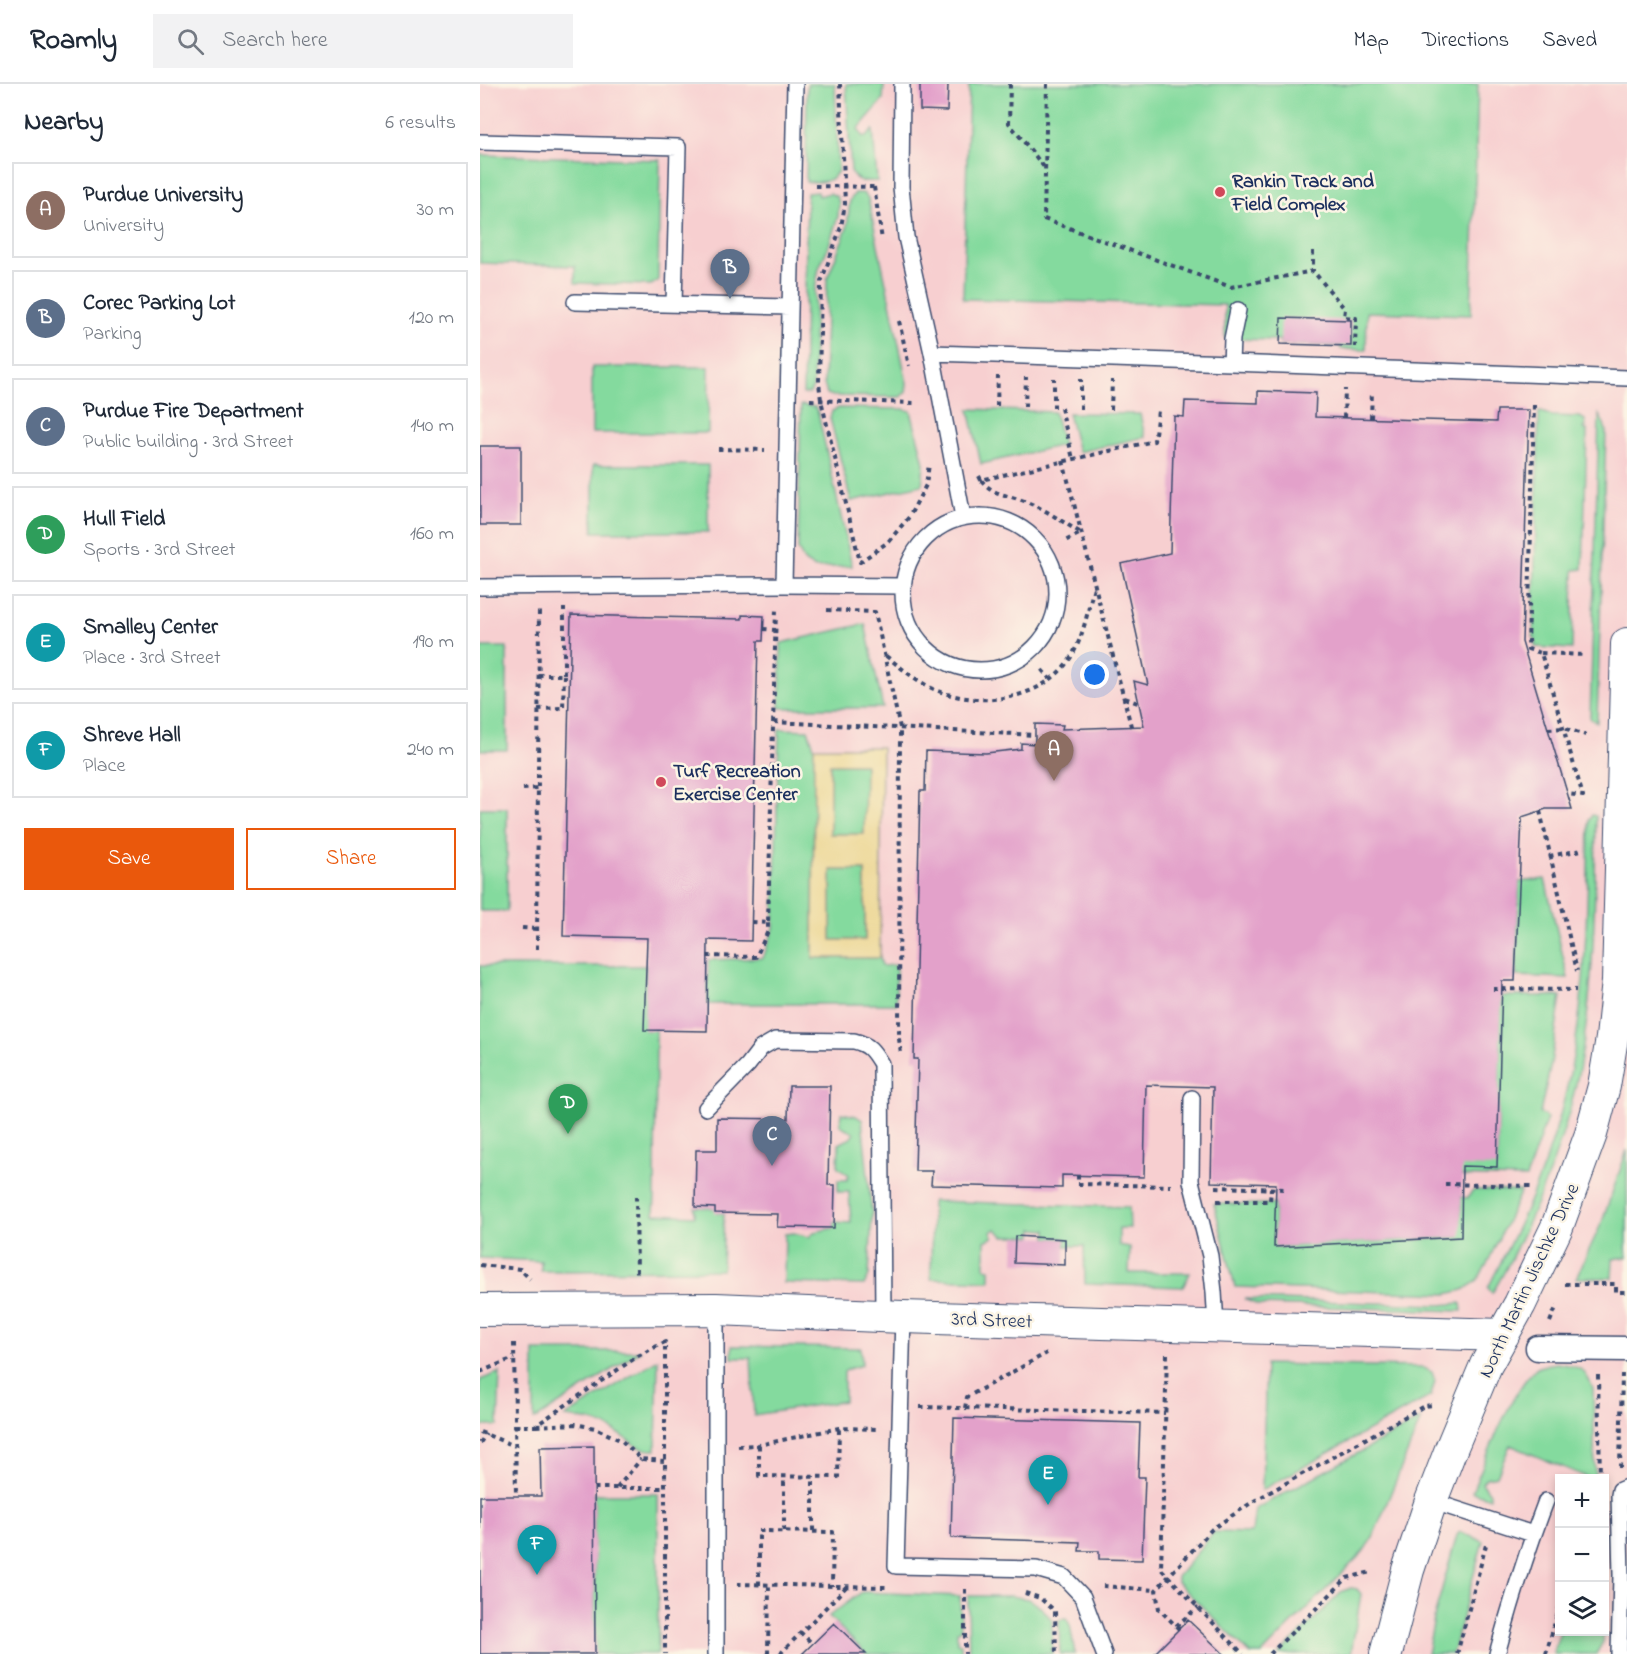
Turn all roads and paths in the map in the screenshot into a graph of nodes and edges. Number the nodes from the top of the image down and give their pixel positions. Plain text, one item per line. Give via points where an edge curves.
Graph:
1 (795, 84) edge
2 (840, 84) edge
3 (902, 84) edge
4 (1010, 84) edge
5 (1047, 84) edge
6 (480, 142) edge
7 (1045, 167) junction
8 (793, 186) junction
9 (844, 187) junction
10 (874, 187) junction
11 (901, 187) junction
12 (884, 251) dead end
13 (1313, 251) dead end
14 (1313, 272) junction
15 (575, 302) dead end
16 (674, 304) junction
17 (790, 307) junction
18 (897, 310) dead end
19 (1238, 310) dead end
20 (1355, 347) dead end
21 (932, 353) junction
22 (999, 355) junction
23 (1027, 356) junction
24 (1055, 357) junction
25 (1082, 358) junction
26 (1112, 359) junction
27 (1231, 363) junction
28 (910, 368) dead end
29 (1627, 378) edge
30 (1345, 389) dead end
31 (1372, 390) dead end
32 (915, 392) dead end
33 (788, 399) junction
34 (821, 400) junction
35 (1534, 405) dead end
36 (997, 406) dead end
37 (1025, 407) dead end
38 (1053, 408) dead end
39 (1060, 408) dead end
40 (1081, 409) dead end
41 (1111, 410) dead end
42 (1158, 411) dead end
43 (1344, 418) dead end
44 (1371, 418) dead end
45 (718, 449) dead end
46 (787, 451) junction
47 (930, 458) dead end
48 (1073, 459) junction
49 (1063, 461) junction
50 (976, 468) dead end
51 (981, 480) junction
52 (963, 517) junction
53 (1081, 533) junction
54 (1064, 542) dead end
55 (784, 585) junction
56 (902, 586) junction
57 (480, 587) edge
58 (1095, 587) junction
59 (539, 602) dead end
60 (565, 603) dead end
61 (776, 608) dead end
62 (874, 612) dead end
63 (764, 629) dead end
64 (776, 630) junction
65 (1627, 644) edge
66 (1541, 653) junction
67 (1585, 655) dead end
68 (885, 656) junction
69 (1042, 670) dead end
70 (538, 675) junction
71 (564, 675) junction
72 (1050, 680) junction
73 (1124, 697) junction
74 (1140, 704) dead end
75 (538, 709) junction
76 (774, 722) junction
77 (900, 728) junction
78 (1563, 728) junction
79 (1548, 729) dead end
80 (1132, 730) dead end
81 (1035, 735) dead end
82 (1047, 735) dead end
83 (1586, 735) dead end
84 (1047, 744) dead end
85 (538, 788) junction
86 (523, 789) dead end
87 (1568, 794) dead end
88 (1540, 811) dead end
89 (1582, 850) dead end
90 (1550, 856) junction
91 (752, 922) dead end
92 (768, 923) junction
93 (522, 928) dead end
94 (537, 929) junction
95 (537, 949) dead end
96 (707, 956) dead end
97 (1577, 971) dead end
98 (1493, 988) dead end
99 (1576, 990) dead end
100 (902, 1059) dead end
101 (1192, 1098) dead end
102 (706, 1108) dead end
103 (1078, 1175) dead end
104 (1445, 1184) dead end
105 (1178, 1186) dead end
106 (1531, 1186) dead end
107 (1212, 1187) dead end
108 (1270, 1188) junction
109 (1284, 1189) dead end
110 (636, 1196) dead end
111 (1212, 1201) dead end
112 (636, 1276) dead end
113 (1565, 1284) dead end
114 (1627, 1292) edge
115 (716, 1309) junction
116 (480, 1310) edge
117 (893, 1316) junction
118 (1216, 1326) junction
119 (1503, 1335) junction
120 (514, 1342) dead end
121 (1538, 1348) dead end
122 (1624, 1349) edge
123 (1167, 1350) dead end
124 (1051, 1351) dead end
125 (514, 1358) junction
126 (480, 1372) edge
127 (1598, 1374) dead end
128 (1433, 1405) dead end
129 (900, 1406) junction
130 (965, 1408) junction
131 (1165, 1413) junction
132 (515, 1426) junction
133 (535, 1426) junction
134 (839, 1428) junction
135 (899, 1430) junction
136 (480, 1431) edge
137 (486, 1434) junction
138 (480, 1443) edge
139 (515, 1446) junction
140 (641, 1459) junction
141 (664, 1461) junction
142 (1600, 1474) edge
143 (784, 1476) junction
144 (813, 1476) junction
145 (594, 1488) dead end
146 (617, 1488) junction
147 (664, 1488) junction
148 (1624, 1489) edge
149 (516, 1496) dead end
150 (1431, 1501) junction
151 (1546, 1501) dead end
152 (784, 1531) junction
153 (813, 1531) junction
154 (1533, 1534) junction
155 (1488, 1536) dead end
156 (1371, 1572) dead end
157 (1168, 1576) junction
158 (1624, 1576) edge
159 (769, 1585) junction
160 (832, 1586) junction
161 (847, 1586) junction
162 (1103, 1586) dead end
163 (894, 1587) dead end
164 (976, 1589) dead end
165 (1156, 1590) junction
166 (1020, 1591) dead end
167 (1198, 1607) junction
168 (1555, 1622) edge
169 (800, 1632) junction
170 (813, 1644) dead end
171 (665, 1654) edge
172 (716, 1654) edge
173 (768, 1654) edge
174 (780, 1654) edge
175 (965, 1654) edge
176 (1056, 1654) edge
177 (1104, 1654) edge
178 (1243, 1654) edge
179 (1270, 1654) edge
180 (1386, 1654) edge
181 (1456, 1654) edge
182 (1497, 1654) edge
183 (1546, 1654) edge
184 (1619, 1654) edge

1 - 8 lane
2 - 9 path
3 - 11 lane
4 - 7 path via 1009,123
5 - 7 path
6 - 16 lane via 678,147
7 - 14 path via 1044,219 1231,287
8 - 9 path
8 - 17 lane
9 - 10 path
9 - 34 path via 841,228 821,282
10 - 11 path
10 - 12 path
11 - 21 lane via 906,237
13 - 14 path
14 - 20 path via 1345,309 1344,317 1356,318
15 - 16 lane
16 - 17 lane
17 - 33 lane
18 - 28 path
19 - 27 lane
21 - 22 lane
21 - 52 lane
22 - 23 lane
22 - 36 path
23 - 24 lane
23 - 37 path
24 - 25 lane
24 - 38 path
25 - 26 lane
25 - 40 path
26 - 27 lane
26 - 41 path
27 - 29 lane
30 - 43 path
31 - 44 path
32 - 34 path via 917,403
33 - 34 path
33 - 46 lane
34 - 47 path via 860,562 888,542 909,517 926,485
35 - 66 path via 1528,649
39 - 48 path
42 - 48 path via 1154,441
45 - 46 path
46 - 55 lane
48 - 49 path
49 - 51 path
49 - 53 path
50 - 51 path
51 - 53 path via 988,488 1034,505
52 - 56 lane via 940,526 921,542 908,563
52 - 56 lane via 987,516 1010,522 1030,534 1045,552 1058,594 1054,616 1044,636 1010,664 988,670 965,669 944,662 925,648 911,630 903,609
53 - 54 path
53 - 58 path
55 - 56 lane
55 - 57 lane
58 - 72 path via 1077,646
58 - 73 path
59 - 70 path
60 - 71 path
61 - 64 path
62 - 68 path
63 - 64 path
64 - 76 path
65 - 119 street, North Martin Jischke Drive via 1618,981 1604,1086 1557,1227
66 - 67 path
66 - 78 path
68 - 72 path via 943,693 973,699 1033,691
68 - 77 path
69 - 72 path
70 - 71 path
70 - 75 path
71 - 75 path via 563,708
73 - 74 path
73 - 80 path
75 - 85 path
76 - 77 path
76 - 92 path
77 - 81 path
77 - 100 path via 898,1039
78 - 79 path
78 - 83 path
78 - 87 path via 1583,796
82 - 84 path
85 - 86 path
85 - 94 path
88 - 90 path
89 - 90 path
90 - 97 path
91 - 92 path
92 - 96 path via 756,957
93 - 94 path
94 - 95 path
98 - 99 path
101 - 118 lane via 1191,1181 1210,1256
102 - 117 lane via 761,1048 775,1040 854,1041 866,1044 874,1052 881,1064
103 - 105 path via 1078,1184
104 - 106 path
107 - 108 path
108 - 109 path
108 - 111 path via 1270,1201
110 - 112 path
113 - 114 path via 1616,1284 1616,1292
115 - 116 street, 3rd Street
115 - 117 street, 3rd Street
115 - 172 lane
117 - 118 street, 3rd Street
117 - 129 lane
118 - 119 street, 3rd Street
119 - 150 street, North Martin Jischke Drive via 1486,1365
120 - 125 path
121 - 122 street
122 - 148 path
123 - 131 path
124 - 130 path via 967,1397
125 - 126 path
125 - 132 path
127 - 142 path
128 - 157 path via 1424,1406 1254,1501 1212,1529
129 - 130 path
129 - 135 lane
130 - 131 path
131 - 157 path via 1161,1569
132 - 133 path
132 - 139 path
133 - 140 path via 575,1424 595,1428 622,1441
133 - 141 path via 664,1342
134 - 135 path
134 - 143 path via 759,1445 759,1476
134 - 144 path via 838,1477
135 - 177 lane via 896,1566 1036,1569 1064,1577 1083,1597
136 - 137 path
137 - 138 path
137 - 139 path
139 - 149 path
140 - 141 path
140 - 146 path
141 - 147 path
143 - 144 path
143 - 152 path
144 - 153 path
145 - 146 path
146 - 147 path
147 - 171 path
148 - 158 lane
150 - 154 lane
150 - 180 street, North Martin Jischke Drive
151 - 154 lane
152 - 153 path
152 - 159 path via 759,1531 759,1585
153 - 160 path via 833,1532
154 - 182 lane
155 - 181 path
156 - 179 path via 1347,1578
157 - 165 path
157 - 167 path
158 - 184 lane
159 - 160 path
159 - 173 path
160 - 161 path
161 - 163 path
161 - 169 path
162 - 165 path
164 - 175 path via 965,1588
165 - 167 path via 1159,1609 1178,1627
166 - 176 path via 1040,1598 1055,1611
167 - 178 path
168 - 183 path
169 - 170 path
169 - 174 path

